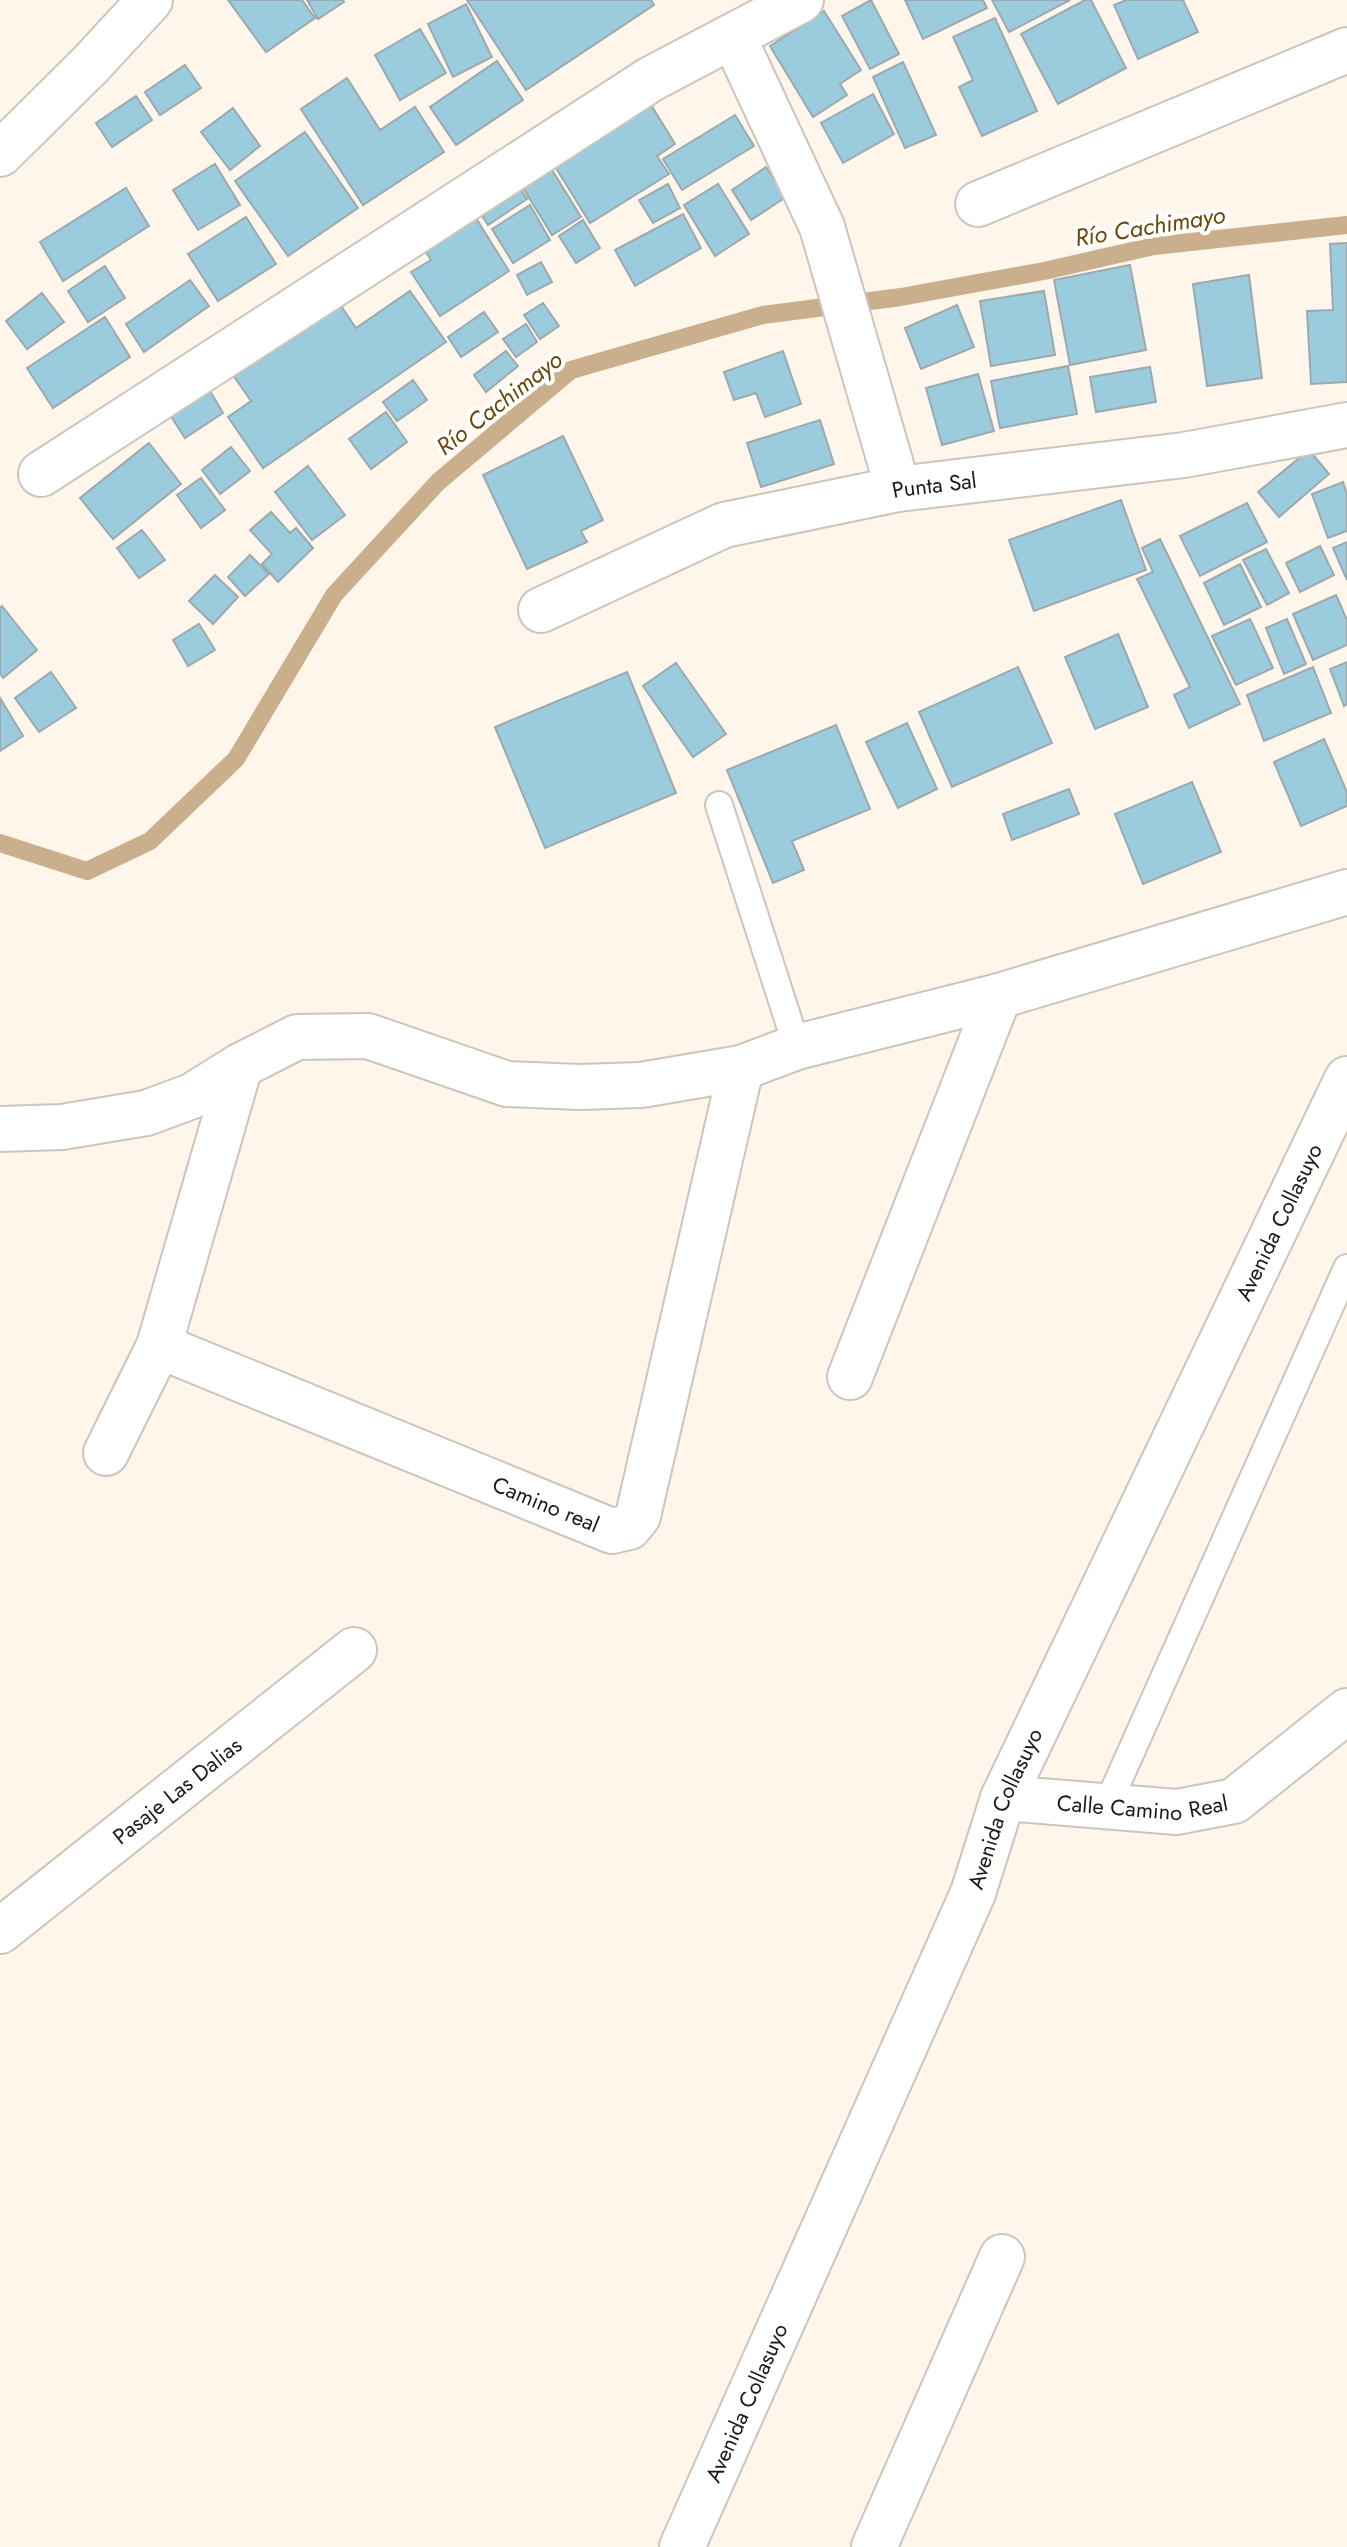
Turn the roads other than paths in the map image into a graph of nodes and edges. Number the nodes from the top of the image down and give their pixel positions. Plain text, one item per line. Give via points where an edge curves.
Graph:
1 (150, 0) edge
2 (801, 0) edge
3 (733, 36) junction
4 (1347, 50) edge
5 (0, 154) edge
6 (978, 204) dead end
7 (1347, 425) edge
8 (41, 474) dead end
9 (898, 489) junction
10 (541, 610) dead end
11 (719, 805) dead end
12 (1347, 892) edge
13 (999, 996) junction
14 (797, 1047) junction
15 (240, 1066) junction
16 (741, 1068) junction
17 (1347, 1079) edge
18 (0, 1129) edge
19 (1347, 1268) edge
20 (159, 1346) junction
21 (850, 1377) dead end
22 (106, 1453) dead end
23 (354, 1650) dead end
24 (1347, 1711) edge
25 (1003, 1798) junction
26 (1106, 1808) junction
27 (0, 1931) edge
28 (1002, 2257) dead end
29 (682, 2547) edge
30 (874, 2547) edge

1 - 5 street
2 - 3 street
3 - 8 street via 651,79
3 - 9 street via 822,227
4 - 6 street
7 - 9 street, Punta Sal via 1184,455
9 - 10 street, Punta Sal via 724,525
11 - 14 lane
12 - 13 street
13 - 14 street
13 - 21 street
14 - 16 street
15 - 16 street via 297,1037 368,1036 507,1084 641,1085
15 - 18 street via 192,1096 146,1113 62,1127
15 - 20 street
16 - 20 street, Camino real via 638,1516 629,1527 612,1531
17 - 25 street, Avenida Collasuyo
19 - 26 lane
20 - 22 street
23 - 27 street, Pasaje Las Dalias
24 - 26 street, Calle Camino Real via 1234,1801 1177,1812
25 - 26 street, Calle Camino Real
25 - 29 street, Avenida Collasuyo via 973,1893
28 - 30 street

